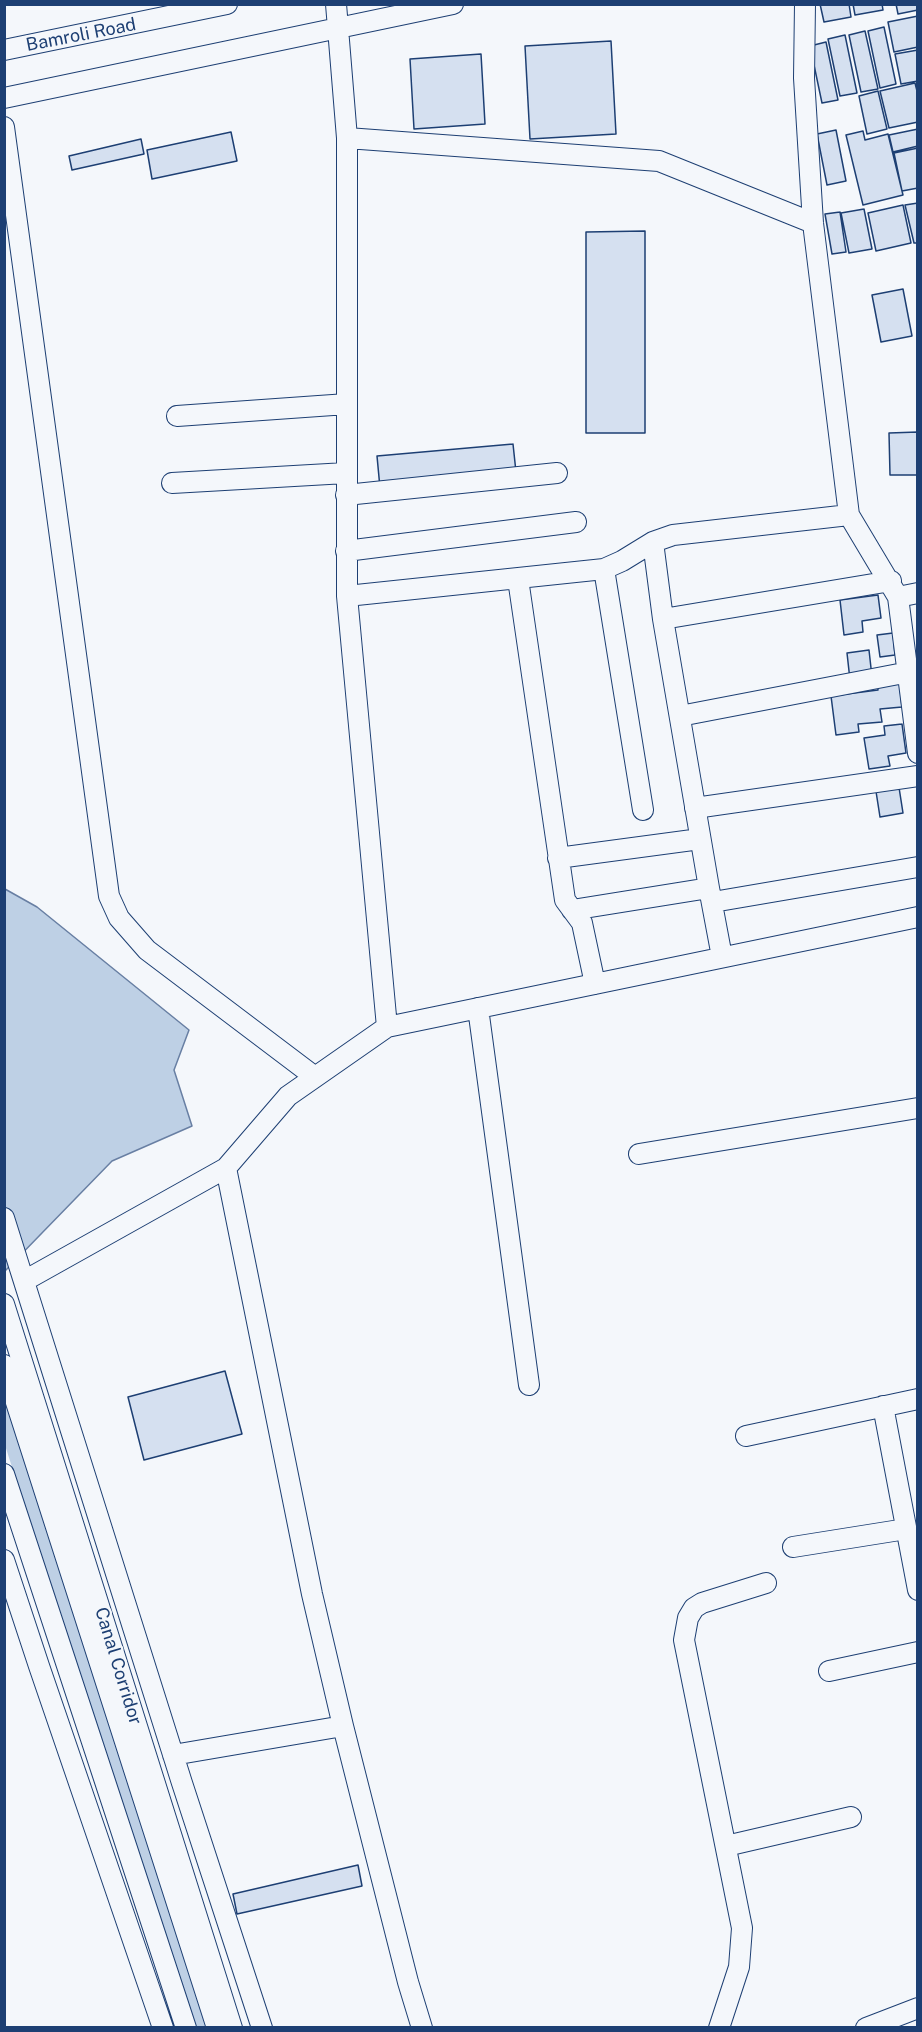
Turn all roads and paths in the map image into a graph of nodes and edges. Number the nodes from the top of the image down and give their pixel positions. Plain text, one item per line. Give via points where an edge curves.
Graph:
1 (336, 4) edge
2 (453, 4) edge
3 (805, 4) edge
4 (217, 6) edge
5 (338, 28) junction
6 (4, 50) edge
7 (4, 98) edge
8 (4, 127) edge
9 (347, 138) junction
10 (813, 223) junction
11 (346, 404) junction
12 (177, 416) dead end
13 (556, 473) dead end
14 (346, 474) junction
15 (172, 483) dead end
16 (346, 495) junction
17 (849, 515) junction
18 (576, 522) dead end
19 (653, 542) junction
20 (346, 551) junction
21 (604, 569) junction
22 (518, 579) junction
23 (902, 590) edge
24 (346, 596) junction
25 (663, 619) junction
26 (910, 629) edge
27 (909, 672) junction
28 (680, 716) junction
29 (918, 753) edge
30 (918, 776) edge
31 (695, 808) junction
32 (643, 810) dead end
33 (700, 839) junction
34 (558, 858) junction
35 (918, 867) edge
36 (711, 895) junction
37 (572, 910) junction
38 (918, 917) edge
39 (722, 957) junction
40 (595, 984) junction
41 (478, 1008) junction
42 (387, 1027) junction
43 (315, 1077) junction
44 (918, 1108) edge
45 (639, 1154) dead end
46 (226, 1168) junction
47 (4, 1218) edge
48 (24, 1281) junction
49 (4, 1304) edge
50 (4, 1365) edge
51 (529, 1385) dead end
52 (918, 1399) edge
53 (883, 1406) junction
54 (746, 1436) dead end
55 (4, 1474) edge
56 (906, 1529) junction
57 (793, 1547) dead end
58 (4, 1560) edge
59 (766, 1583) dead end
60 (918, 1590) edge
61 (918, 1652) edge
62 (829, 1671) dead end
63 (343, 1726) junction
64 (173, 1755) junction
65 (851, 1817) dead end
66 (726, 1846) junction
67 (918, 2008) edge
68 (164, 2028) edge
69 (186, 2028) edge
70 (217, 2028) edge
71 (232, 2028) edge
72 (262, 2028) edge
73 (422, 2028) edge
74 (719, 2028) edge
75 (866, 2028) edge

1 - 5 street
2 - 5 street
3 - 10 street via 804,78
4 - 6 street, Bamroli Road
5 - 7 street
5 - 9 street
8 - 43 street via 109,896 119,918 147,950
9 - 10 street via 659,161
9 - 11 street
10 - 17 street
11 - 12 street
11 - 14 street
13 - 16 street
14 - 15 street
14 - 16 street
16 - 20 street
17 - 19 street via 674,536
17 - 23 street
18 - 20 street
19 - 21 street
19 - 25 street
20 - 24 street
21 - 22 street
21 - 32 street
22 - 24 street
22 - 34 street
23 - 25 street
23 - 26 street
24 - 42 street
25 - 28 street
26 - 27 street
27 - 28 street
27 - 29 street
28 - 31 street
30 - 31 street
31 - 33 street
33 - 34 street
33 - 36 street
34 - 37 street via 565,900
35 - 36 street
36 - 37 street
36 - 39 street
37 - 40 street via 582,924
38 - 39 street
39 - 40 street
40 - 41 street
41 - 42 street
41 - 51 street
42 - 43 street
43 - 46 street via 288,1096
44 - 45 street
46 - 48 street
46 - 63 street via 312,1594
47 - 48 street
48 - 64 street
49 - 71 street, Canal Corridor
50 - 70 street
52 - 53 street
53 - 54 street
53 - 56 street
55 - 69 street
56 - 57 street
56 - 60 street
58 - 68 street
59 - 66 street via 694,1608 684,1640
61 - 62 street
63 - 64 street
63 - 73 street
64 - 72 street
65 - 66 street
66 - 74 street via 742,1928 742,1948
67 - 75 street

